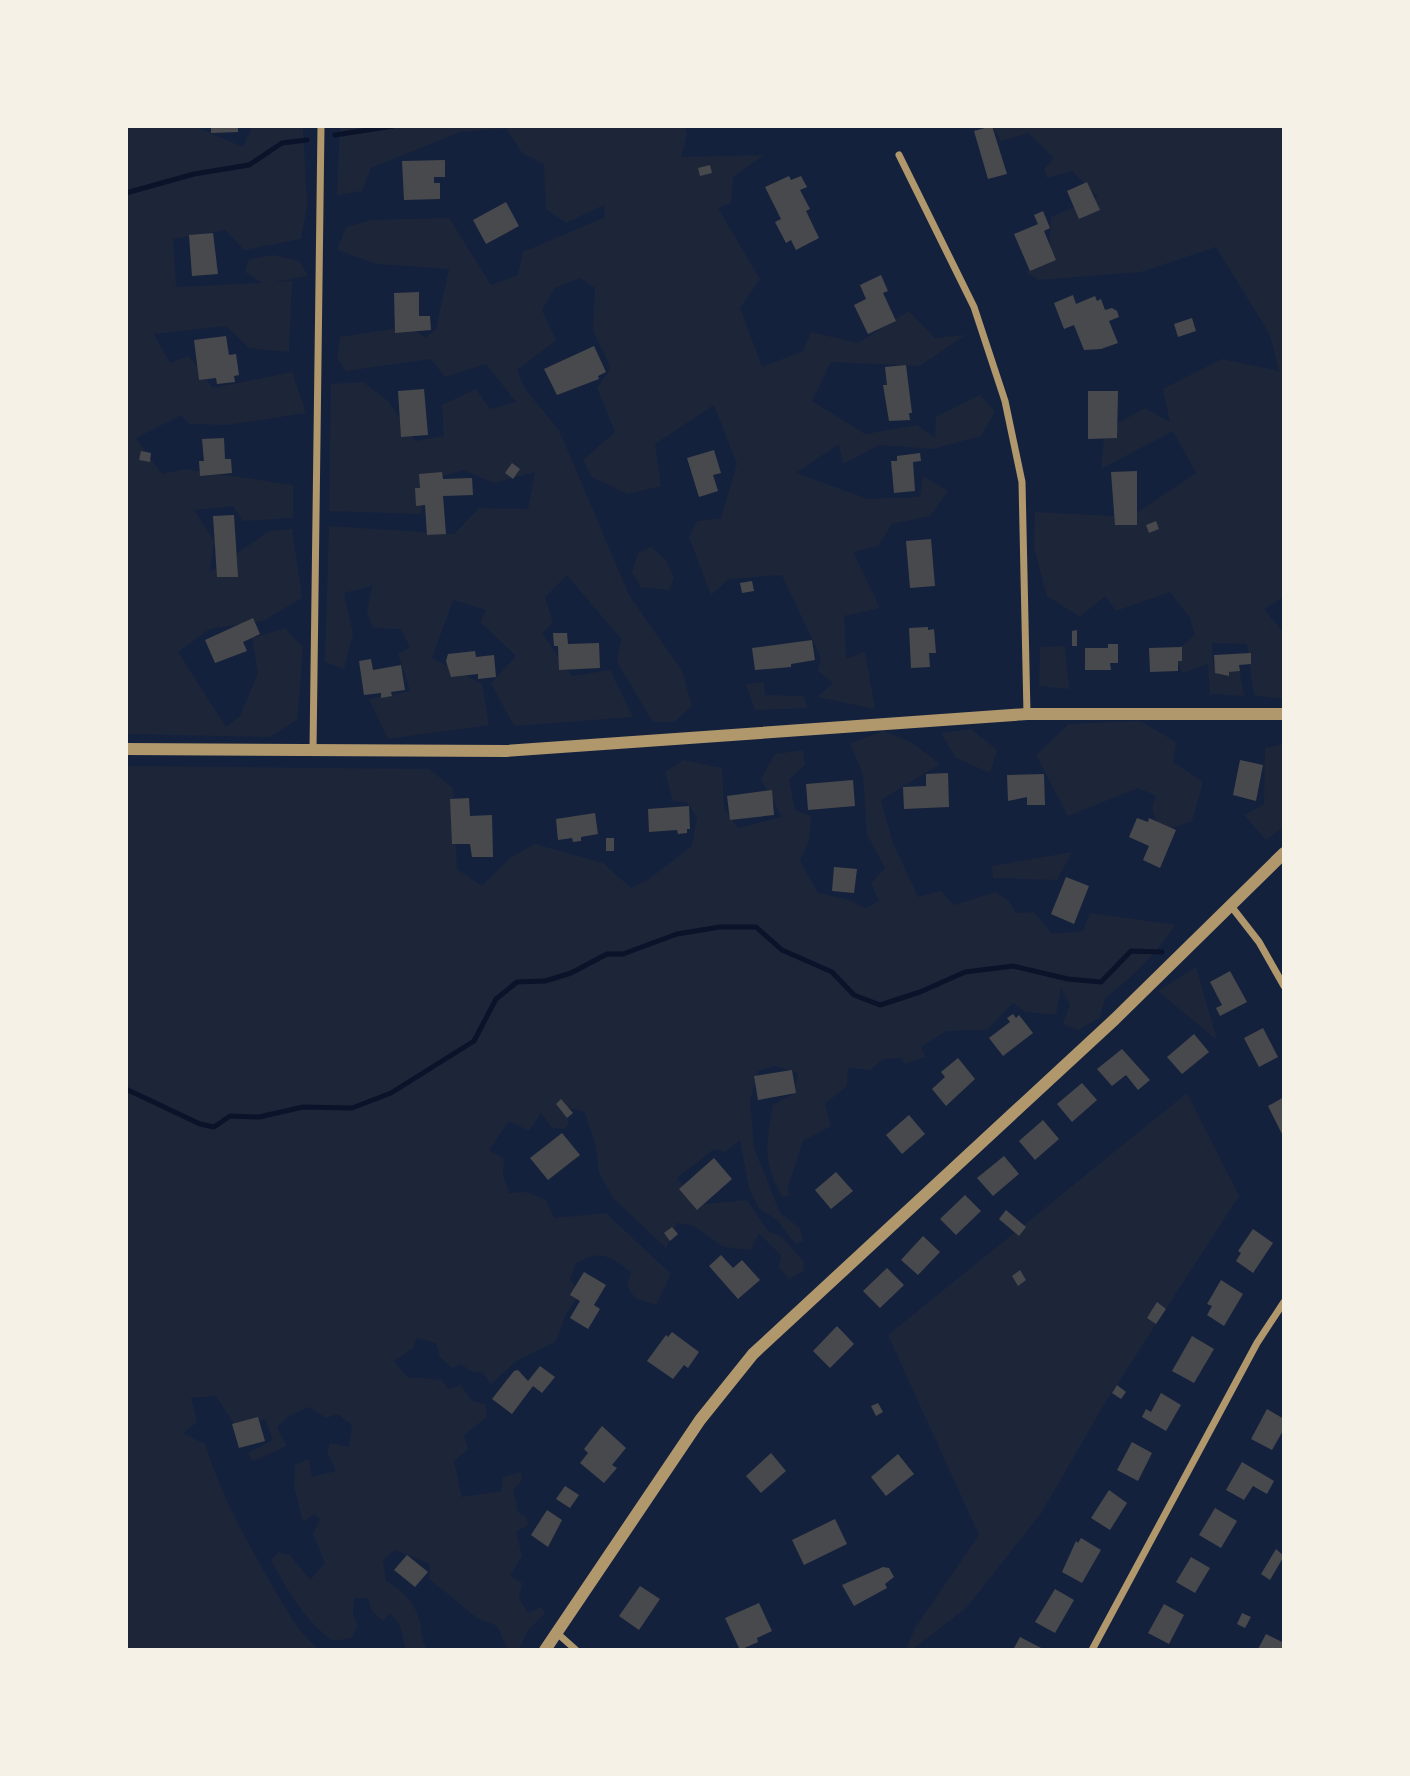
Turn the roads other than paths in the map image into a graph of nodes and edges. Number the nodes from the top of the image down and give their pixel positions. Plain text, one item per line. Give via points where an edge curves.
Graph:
1 (321, 126) edge
2 (899, 155) dead end
3 (1027, 714) junction
4 (1284, 714) edge
5 (126, 749) edge
6 (313, 750) junction
7 (1284, 853) edge
8 (1231, 906) junction
9 (1284, 986) edge
10 (1284, 1302) edge
11 (557, 1633) junction
12 (545, 1650) edge
13 (576, 1650) edge
14 (1092, 1650) edge

1 - 6 street
2 - 3 street via 974,307 1005,401 1022,482
3 - 4 street
3 - 6 street via 506,751
5 - 6 street
7 - 8 street
8 - 9 street
8 - 11 street via 753,1354 700,1420
10 - 14 street via 1257,1343
11 - 12 street
11 - 13 street

